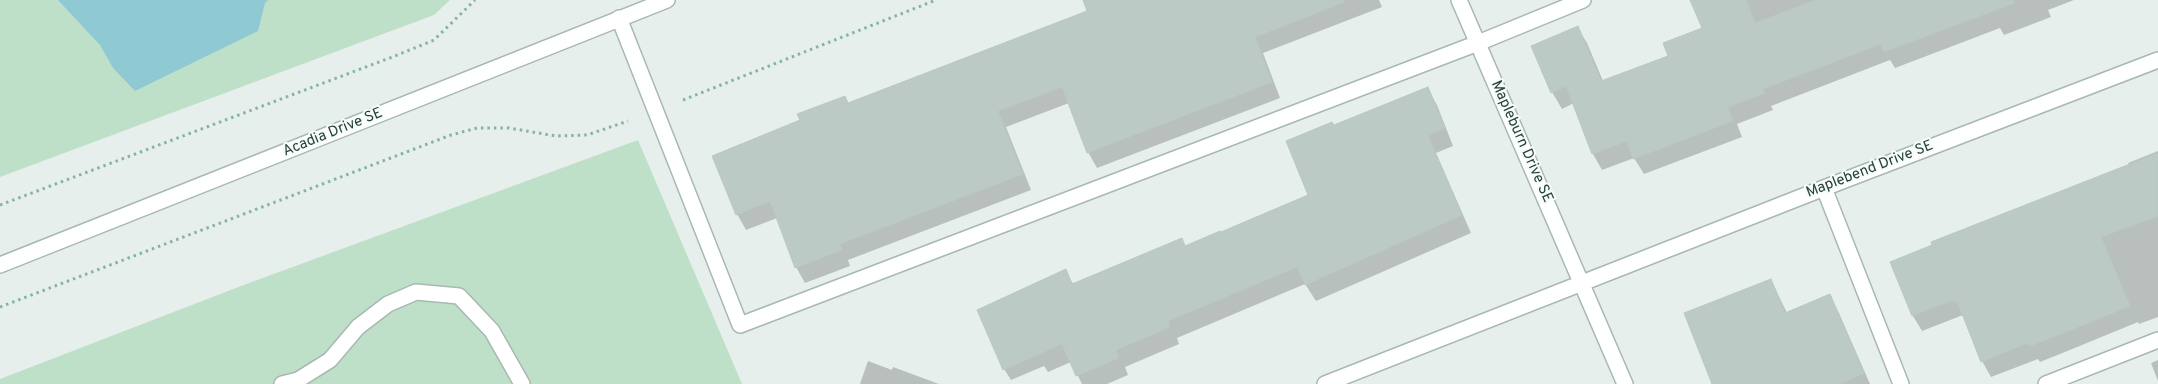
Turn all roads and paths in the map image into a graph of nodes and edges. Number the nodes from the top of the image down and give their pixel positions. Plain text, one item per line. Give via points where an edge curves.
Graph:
1 (475, 0) edge
2 (667, 0) edge
3 (936, 0) edge
4 (1459, 0) edge
5 (1583, 0) edge
6 (619, 18) junction
7 (1478, 43) junction
8 (2158, 60) edge
9 (656, 111) junction
10 (1824, 188) junction
11 (0, 204) edge
12 (0, 265) edge
13 (1583, 283) junction
14 (0, 307) edge
15 (2158, 340) edge
16 (282, 384) edge
17 (522, 384) edge
18 (1325, 384) edge
19 (1625, 384) edge
20 (1901, 384) edge
21 (2046, 384) edge

1 - 11 path via 434,40
2 - 6 street, Acadia Drive SE
3 - 9 path
4 - 7 street, Mapleburn Drive SE
5 - 7 street
6 - 9 street
6 - 12 street, Acadia Drive SE
7 - 9 street via 740,325
7 - 13 street, Mapleburn Drive SE
8 - 10 street, Maplebend Drive SE
9 - 14 path via 587,135 556,136 510,128 477,128 451,135
10 - 13 street, Maplebend Drive SE
10 - 20 street
13 - 18 street
13 - 19 street, Mapleburn Drive SE
15 - 21 street
16 - 17 street via 298,380 330,360 358,327 388,304 416,292 459,296 492,330

